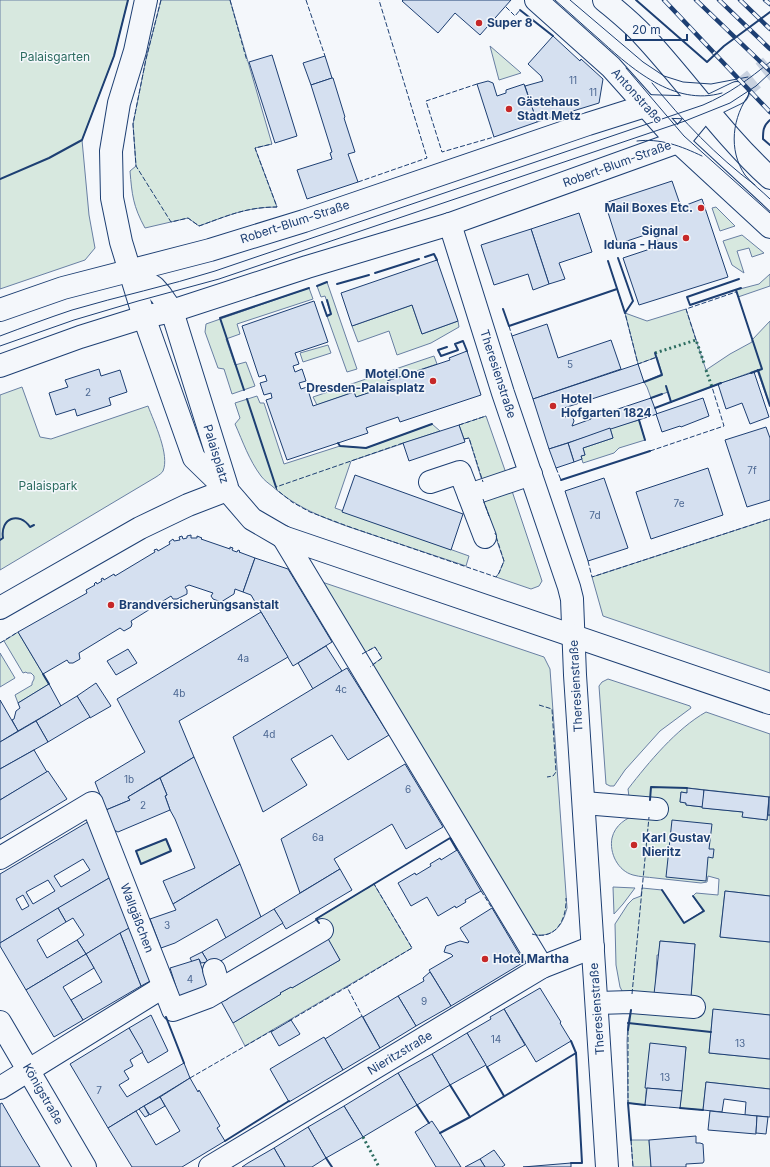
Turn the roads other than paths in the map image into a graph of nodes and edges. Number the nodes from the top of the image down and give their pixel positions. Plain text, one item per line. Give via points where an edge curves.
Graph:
1 (146, 0) edge
2 (536, 0) edge
3 (604, 0) edge
4 (737, 93) tunnel mouth
5 (646, 106) junction
6 (706, 108) junction
7 (678, 142) junction
8 (770, 178) edge
9 (450, 224) junction
10 (770, 227) edge
11 (129, 271) junction
12 (0, 310) edge
13 (172, 311) junction
14 (144, 317) junction
15 (0, 366) edge
16 (531, 474) junction
17 (430, 482) dead end
18 (228, 490) junction
19 (469, 495) junction
20 (283, 537) junction
21 (484, 537) dead end
22 (0, 608) edge
23 (573, 635) junction
24 (770, 703) edge
25 (584, 804) junction
26 (657, 809) dead end
27 (0, 858) edge
28 (322, 930) dead end
29 (593, 947) junction
30 (542, 967) junction
31 (163, 987) junction
32 (597, 1002) junction
33 (694, 1007) dead end
34 (0, 1022) edge
35 (30, 1071) junction
36 (0, 1088) edge
37 (85, 1167) edge
38 (210, 1167) edge
39 (607, 1167) edge

1 - 11 main road via 135,51 119,104 111,151 112,198
2 - 5 main road, Antonstraße via 611,67
3 - 6 main road via 642,34
4 - 6 main road
5 - 6 main road, Robert-Blum-Straße
5 - 7 main road, Antonstraße
5 - 11 main road, Robert-Blum-Straße via 304,221 210,250
6 - 7 main road, Robert-Blum-Straße
6 - 8 main road
7 - 9 main road, Robert-Blum-Straße
7 - 10 main road, Antonstraße
9 - 13 main road, Robert-Blum-Straße
9 - 16 main road, Theresienstraße
11 - 12 main road via 63,288
11 - 13 main road, Palaisplatz via 154,287
11 - 14 main road, Palaisplatz
13 - 14 main road, Robert-Blum-Straße
13 - 18 main road, Palaisplatz
14 - 15 main road via 75,338
14 - 18 main road, Palaisplatz via 194,458
16 - 19 main road
16 - 23 main road, Theresienstraße via 569,587
17 - 19 main road via 460,472
18 - 20 main road via 252,519
18 - 22 main road via 188,505 140,528
19 - 21 main road
20 - 23 main road
20 - 30 main road
23 - 24 main road
23 - 25 main road, Theresienstraße
25 - 26 main road
25 - 29 main road, Theresienstraße
27 - 31 main road, Wallgäßchen via 92,803
28 - 31 main road via 286,942 217,980 208,997 173,1010
29 - 30 main road, Nieritzstraße
29 - 32 main road, Theresienstraße
30 - 38 main road, Nieritzstraße
31 - 35 main road
32 - 33 main road
32 - 39 main road, Theresienstraße
34 - 35 main road, Königstraße
35 - 36 main road
35 - 37 main road, Königstraße

